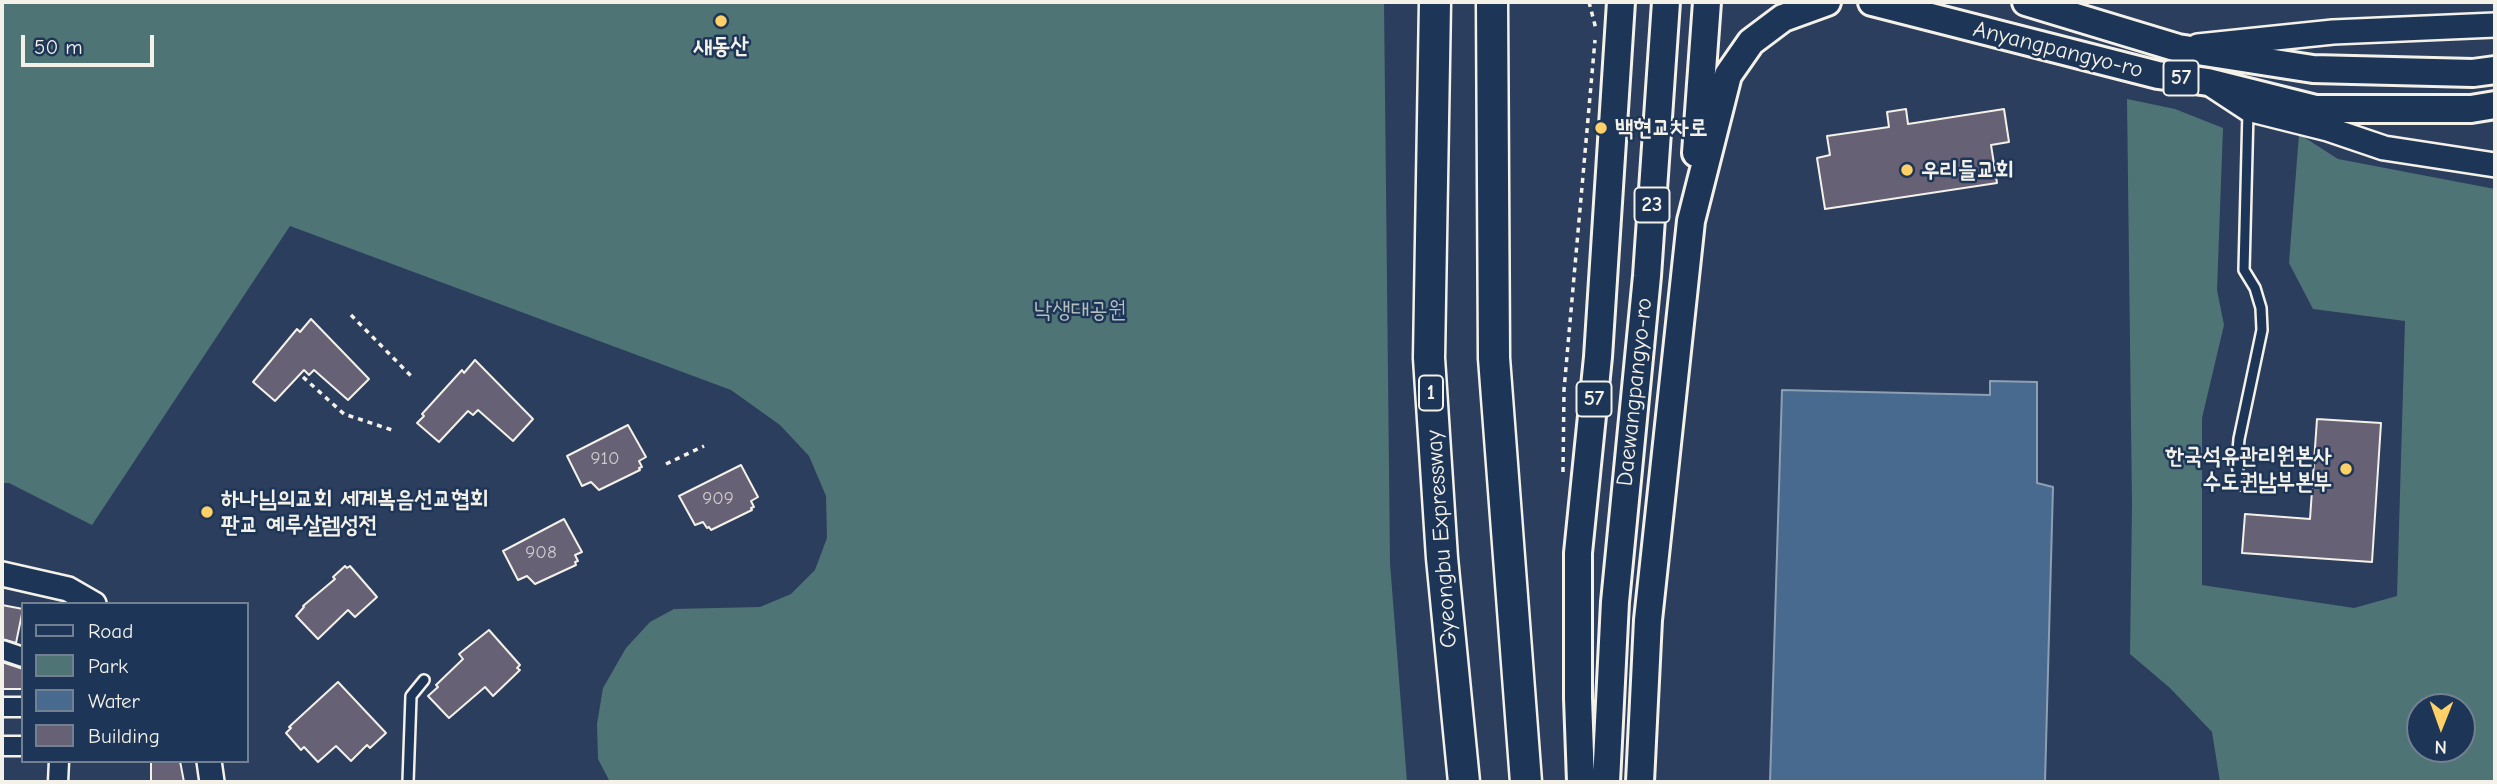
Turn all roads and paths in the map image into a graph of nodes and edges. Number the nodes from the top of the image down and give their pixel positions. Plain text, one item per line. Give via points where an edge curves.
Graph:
1 (1435, 2) edge
2 (1492, 2) edge
3 (1666, 2) edge
4 (1707, 2) edge
5 (1827, 2) edge
6 (1872, 2) edge
7 (2026, 2) edge
8 (1619, 7) edge
9 (2495, 25) edge
10 (2178, 48) junction
11 (2495, 70) edge
12 (2208, 82) junction
13 (2495, 105) edge
14 (2248, 109) junction
15 (2495, 164) edge
16 (1691, 221) junction
17 (351, 315) dead end
18 (303, 377) dead end
19 (413, 377) dead end
20 (392, 430) dead end
21 (704, 446) dead end
22 (666, 464) dead end
23 (2240, 485) dead end
24 (2, 574) edge
25 (91, 602) edge
26 (2, 650) edge
27 (21, 656) edge
28 (424, 680) dead end
29 (2, 707) edge
30 (21, 707) edge
31 (2, 746) edge
32 (21, 746) edge
33 (59, 763) edge
34 (209, 763) edge
35 (58, 782) edge
36 (212, 782) edge
37 (408, 782) edge
38 (1464, 782) edge
39 (1526, 782) edge
40 (1581, 782) edge
41 (1606, 782) edge
42 (1640, 782) edge

1 - 38 highway, Gyeongbu Expressway / 1 via 1429,358
2 - 39 highway via 1494,358
3 - 41 main road, Daewangpangyo-ro / 23 via 1647,276 1615,602
4 - 16 main road
5 - 16 main road via 1772,26 1751,42 1728,75
6 - 12 main road, Anyangpangyo-ro / 57 via 2158,75
7 - 10 main road, Anyangpangyo-ro / 57
8 - 40 main road, 57 via 1598,357 1578,553
9 - 10 street via 2333,32
10 - 11 main road, Anyangpangyo-ro / 57 via 2313,69
12 - 13 main road, Anyangpangyo-ro / 57 via 2316,109
12 - 14 street
14 - 15 street via 2384,148
14 - 23 lane via 2244,270 2261,307 2262,330 2239,439
16 - 42 main road via 1648,620
17 - 19 path
18 - 20 path via 344,414
21 - 22 path
24 - 25 street via 68,589
26 - 27 street
28 - 37 lane via 411,696
29 - 30 street
31 - 32 street
33 - 35 street
34 - 36 street

